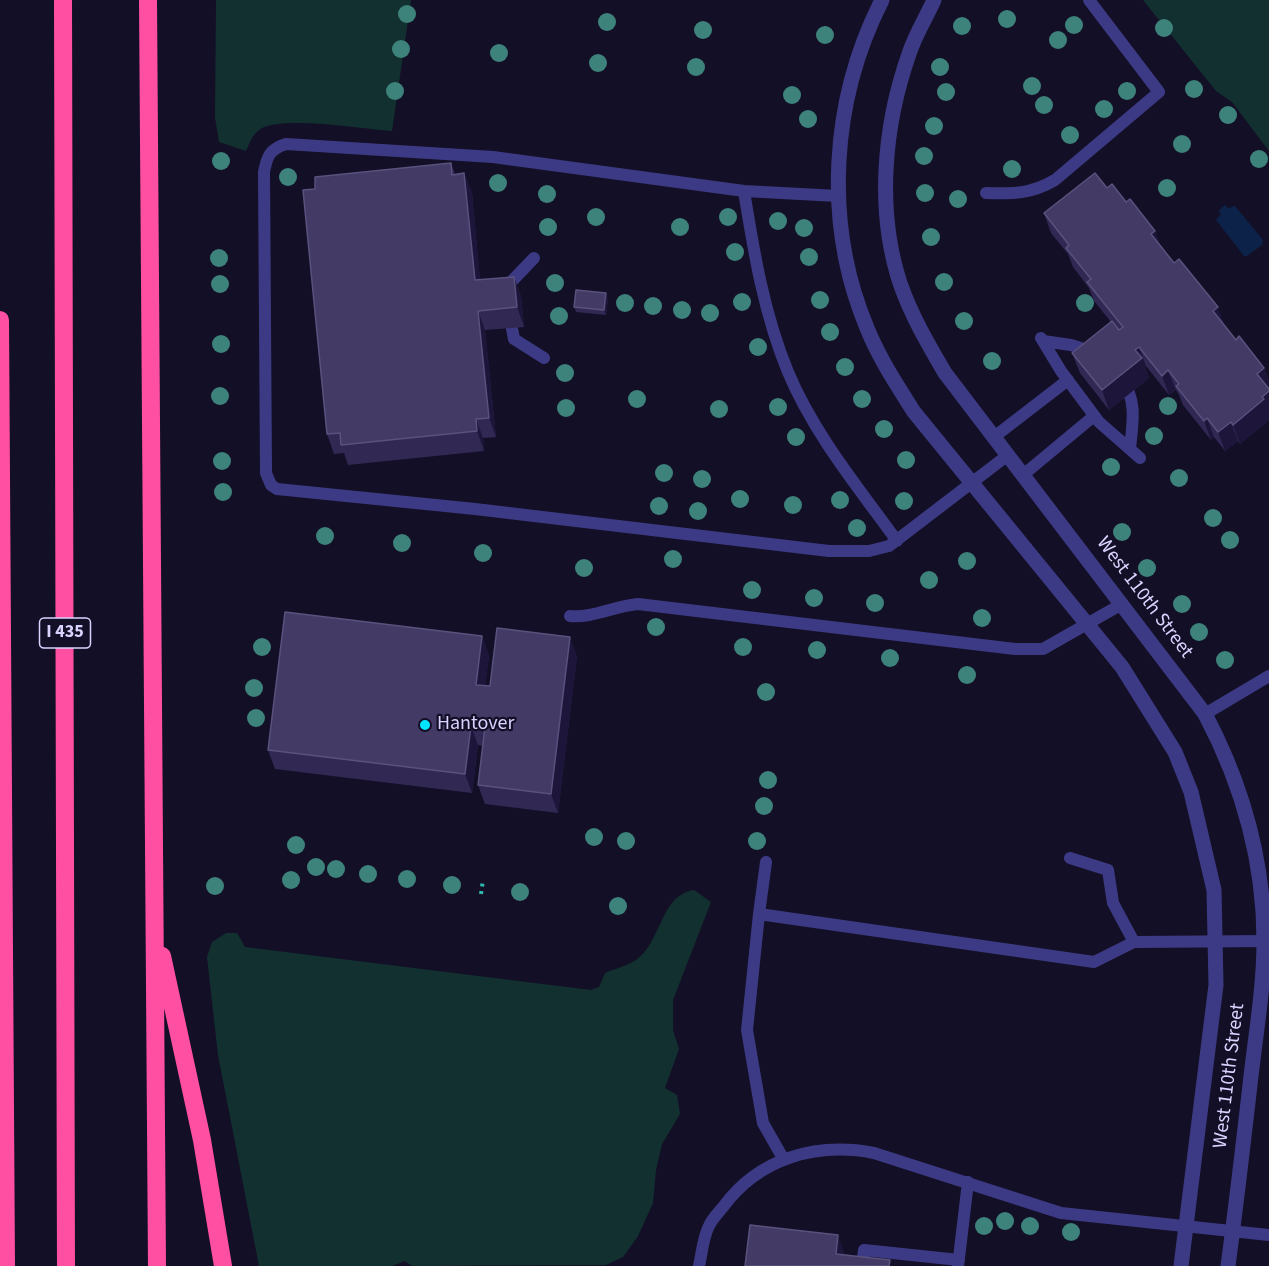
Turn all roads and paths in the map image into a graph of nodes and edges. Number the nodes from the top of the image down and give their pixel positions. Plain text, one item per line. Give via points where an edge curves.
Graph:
1 (63, 0) edge
2 (148, 0) edge
3 (882, 0) edge
4 (934, 0) edge
5 (1089, 0) edge
6 (744, 191) junction
7 (986, 193) dead end
8 (838, 196) junction
9 (534, 258) dead end
10 (0, 320) edge
11 (544, 358) dead end
12 (1104, 359) edge
13 (1116, 374) edge
14 (1068, 380) junction
15 (1094, 416) junction
16 (994, 437) junction
17 (1130, 449) junction
18 (1008, 455) junction
19 (1140, 458) dead end
20 (1023, 475) junction
21 (973, 485) junction
22 (897, 541) junction
23 (1122, 604) junction
24 (570, 616) dead end
25 (1087, 625) junction
26 (1267, 680) edge
27 (1205, 714) junction
28 (1070, 858) dead end
29 (766, 862) dead end
30 (483, 880) dead end
31 (481, 894) dead end
32 (759, 914) junction
33 (154, 919) junction
34 (1217, 939) junction
35 (1266, 941) edge
36 (1134, 942) junction
37 (784, 1160) junction
38 (968, 1182) junction
39 (1186, 1227) junction
40 (1233, 1231) junction
41 (1269, 1235) edge
42 (958, 1263) edge
43 (6, 1266) edge
44 (66, 1266) edge
45 (157, 1266) edge
46 (223, 1266) edge
47 (699, 1266) edge
48 (862, 1266) edge
49 (1181, 1266) edge
50 (1228, 1266) edge

1 - 44 highway, I 435
2 - 33 highway
3 - 8 street, West 110th Street via 850,84 843,119
4 - 16 street, West 110th Street via 909,52 891,119 887,219 900,283 914,316 945,373
5 - 7 lane via 1159,92 1055,180 1022,194
6 - 8 lane
6 - 22 lane via 759,279 789,374 822,437
6 - 22 lane via 493,158 286,144 275,147 267,157 264,172 266,473 271,485 277,489 829,551 869,551
8 - 21 street, West 110th Street via 847,264 866,328 886,369 914,411
9 - 11 lane via 508,288 511,332 520,345
10 - 43 highway
12 - 14 lane via 1096,352 1041,338
13 - 17 lane via 1128,388 1132,401
14 - 15 lane
14 - 16 lane
15 - 17 lane
15 - 20 lane
16 - 18 street, West 110th Street
17 - 19 lane
18 - 20 street, West 110th Street
18 - 21 lane
20 - 23 street, West 110th Street
21 - 22 lane
21 - 25 street, West 110th Street
23 - 25 lane
23 - 27 street, West 110th Street
24 - 25 lane via 582,617 638,604 1015,649 1043,649
25 - 34 street, West 110th Street via 1122,667 1175,752 1191,792 1206,849
26 - 27 lane
27 - 35 street, West 110th Street via 1224,750 1243,802 1261,886
28 - 36 lane via 1108,870 1113,903
29 - 32 lane
30 - 31 path
32 - 36 lane via 1094,962
32 - 37 lane via 747,1030 763,1123
33 - 45 highway
33 - 46 highway via 202,1140
34 - 35 lane
34 - 36 lane
34 - 39 street, West 110th Street via 1216,985
35 - 40 street, West 110th Street
37 - 38 lane via 803,1153 847,1148
37 - 47 lane via 754,1175 730,1197 709,1226
38 - 39 lane via 1061,1213
38 - 42 lane
39 - 40 lane
39 - 49 street, West 110th Street
40 - 41 lane
40 - 50 street, West 110th Street
42 - 48 lane via 864,1250

